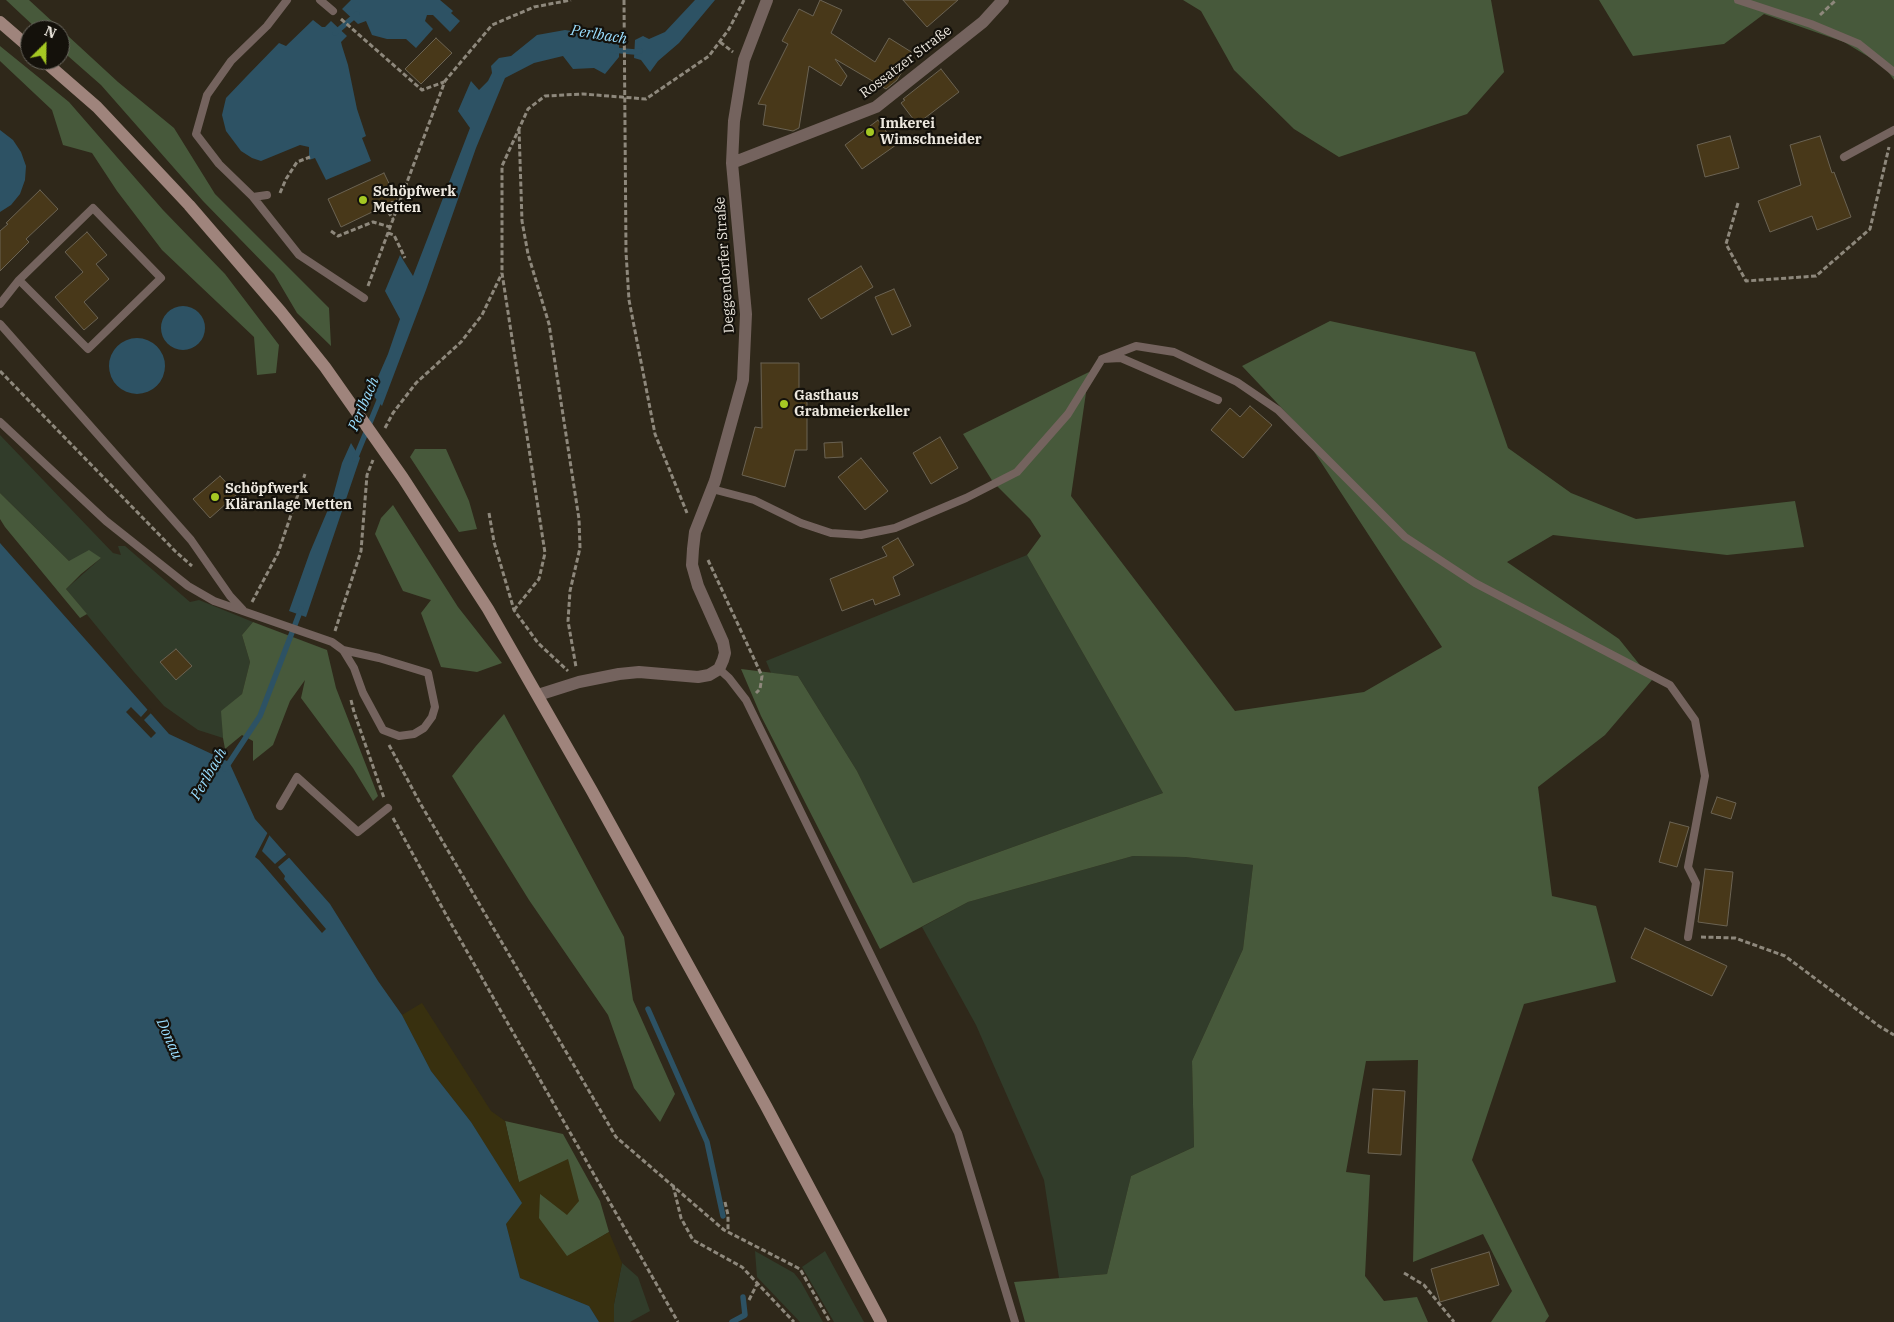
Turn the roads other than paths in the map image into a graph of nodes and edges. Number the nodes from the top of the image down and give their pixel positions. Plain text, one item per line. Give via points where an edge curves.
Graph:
1 (287, 0) edge
2 (320, 0) edge
3 (767, 0) edge
4 (1003, 0) edge
5 (1738, 0) edge
6 (333, 11) road end
7 (0, 22) edge
8 (20, 39) edge
9 (54, 70) edge
10 (1894, 72) edge
11 (1893, 131) edge
12 (1844, 158) dead end
13 (732, 163) junction
14 (267, 195) dead end
15 (253, 197) junction
16 (20, 280) junction
17 (364, 298) road end
18 (0, 304) edge
19 (0, 324) edge
20 (1102, 359) junction
21 (1218, 400) dead end
22 (0, 422) edge
23 (712, 489) junction
24 (246, 613) junction
25 (343, 650) junction
26 (719, 669) junction
27 (538, 695) junction
28 (280, 806) dead end
29 (388, 808) road end
30 (1688, 937) road end
31 (881, 1322) edge
32 (1015, 1322) edge

1 - 15 lane via 267,26 230,61 207,95 196,134 219,164
2 - 6 lane
3 - 13 street, Deggendorfer Straße via 744,62 734,121
4 - 13 street, Rossatzer Straße via 983,22 876,107
5 - 10 lane via 1859,44
7 - 8 main road
9 - 27 main road via 97,107 189,205 325,367 403,478 488,609
11 - 12 lane
13 - 23 street, Deggendorfer Straße via 746,314 744,356 742,380
14 - 15 lane
15 - 17 lane via 299,255
16 - 16 lane via 93,208 161,278 88,350
16 - 18 lane
19 - 24 lane via 191,540 230,596
20 - 21 lane via 1121,358
20 - 23 lane via 1068,414 1017,472 895,528 862,535 831,533 801,523 754,500
20 - 30 lane via 1136,346 1165,350 1237,382 1278,410 1405,537 1476,583 1670,686 1695,720 1704,776 1688,867 1696,883
22 - 24 lane via 106,521 188,586 214,601
23 - 26 street, Deggendorfer Straße via 696,532 692,564 698,586 723,642 725,652
24 - 25 lane via 332,642
25 - 25 lane via 383,730 399,736 414,734 424,728 435,707 428,673
26 - 27 street via 698,677 639,672 619,674
26 - 32 lane via 746,700 958,1133
27 - 31 main road via 761,1097
28 - 29 lane via 297,777 358,832

